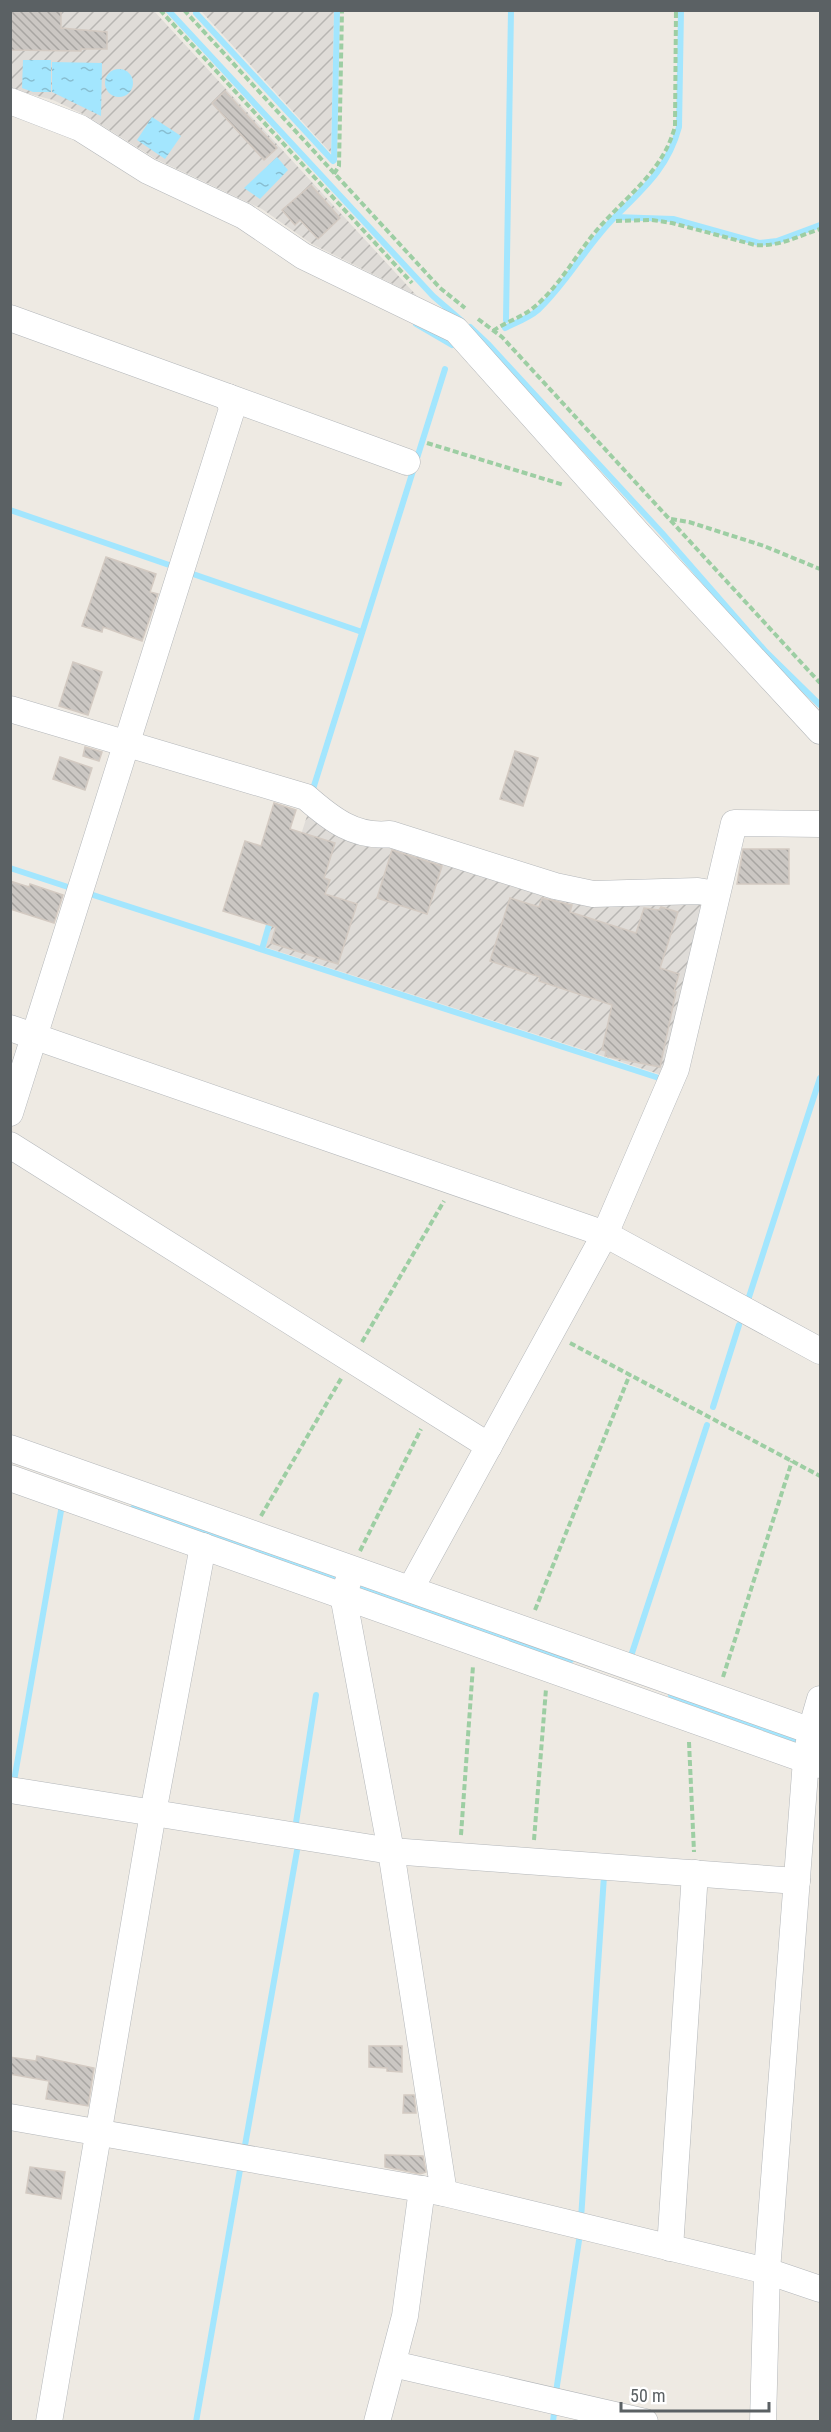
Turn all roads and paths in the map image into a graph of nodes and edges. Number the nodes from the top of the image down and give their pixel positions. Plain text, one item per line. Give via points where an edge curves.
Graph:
1 (160, 10) edge
2 (184, 10) edge
3 (342, 10) edge
4 (676, 10) edge
5 (10, 101) edge
6 (334, 174) junction
7 (616, 220) dead end
8 (820, 229) edge
9 (419, 291) dead end
10 (467, 309) dead end
11 (476, 316) dead end
12 (10, 318) edge
13 (493, 331) junction
14 (228, 397) junction
15 (427, 443) dead end
16 (407, 462) dead end
17 (598, 489) junction
18 (671, 519) junction
19 (820, 569) edge
20 (820, 683) edge
21 (10, 709) edge
22 (820, 731) edge
23 (127, 744) junction
24 (820, 824) edge
25 (716, 894) junction
26 (22, 1032) edge
27 (10, 1113) edge
28 (10, 1145) edge
29 (605, 1234) junction
30 (551, 1332) junction
31 (820, 1351) edge
32 (630, 1374) junction
33 (431, 1409) junction
34 (489, 1446) junction
35 (10, 1448) edge
36 (792, 1461) junction
37 (820, 1476) edge
38 (10, 1478) edge
39 (203, 1546) junction
40 (349, 1579) junction
41 (411, 1588) junction
42 (527, 1630) junction
43 (475, 1642) junction
44 (548, 1668) junction
45 (716, 1697) junction
46 (820, 1699) edge
47 (688, 1718) junction
48 (812, 1747) edge
49 (10, 1790) edge
50 (153, 1813) junction
51 (391, 1851) junction
52 (459, 1856) junction
53 (533, 1862) junction
54 (695, 1873) junction
55 (797, 1881) junction
56 (10, 2117) edge
57 (99, 2132) junction
58 (433, 2191) junction
59 (670, 2248) junction
60 (767, 2271) junction
61 (820, 2289) edge
62 (393, 2364) junction
63 (49, 2421) edge
64 (377, 2421) edge
65 (645, 2421) edge
66 (763, 2421) edge

1 - 9 path
2 - 6 path
3 - 6 path via 339,166
4 - 13 path via 675,126 664,156 597,230 558,283 532,309
5 - 17 street via 80,128 148,171 244,216 303,256 456,330
6 - 10 path via 440,288
7 - 8 path via 672,223 755,246 779,244
11 - 13 path
12 - 14 street
13 - 18 path
14 - 16 street
14 - 23 street via 232,409
15 - 17 path via 592,494
17 - 22 street
18 - 19 path via 764,546
18 - 20 path
21 - 23 street
23 - 25 street via 306,797 332,820 372,836 390,834 555,886 592,894
23 - 26 street
24 - 25 street via 734,823
25 - 29 street via 676,1070
26 - 27 street
26 - 29 street
28 - 33 street
29 - 30 street
29 - 31 street
30 - 32 path
30 - 34 street
32 - 36 path
32 - 42 path
33 - 34 street
33 - 40 path
34 - 41 street
35 - 40 street
36 - 37 path
36 - 45 path
38 - 39 street
39 - 40 street
39 - 50 street
40 - 41 street
40 - 43 street
40 - 51 street
41 - 42 street
42 - 45 street
43 - 44 street
43 - 52 path
44 - 47 street
44 - 53 path
45 - 48 street
46 - 48 street
47 - 48 street
47 - 54 path
48 - 55 street
49 - 50 street
50 - 51 street
50 - 57 street
51 - 52 street
51 - 58 street
52 - 53 street
53 - 54 street
54 - 55 street
54 - 59 street
55 - 60 street
56 - 57 street
57 - 58 street
57 - 63 street
58 - 59 street
58 - 62 street
59 - 60 street
60 - 61 street
60 - 66 street
62 - 64 street
62 - 65 street

